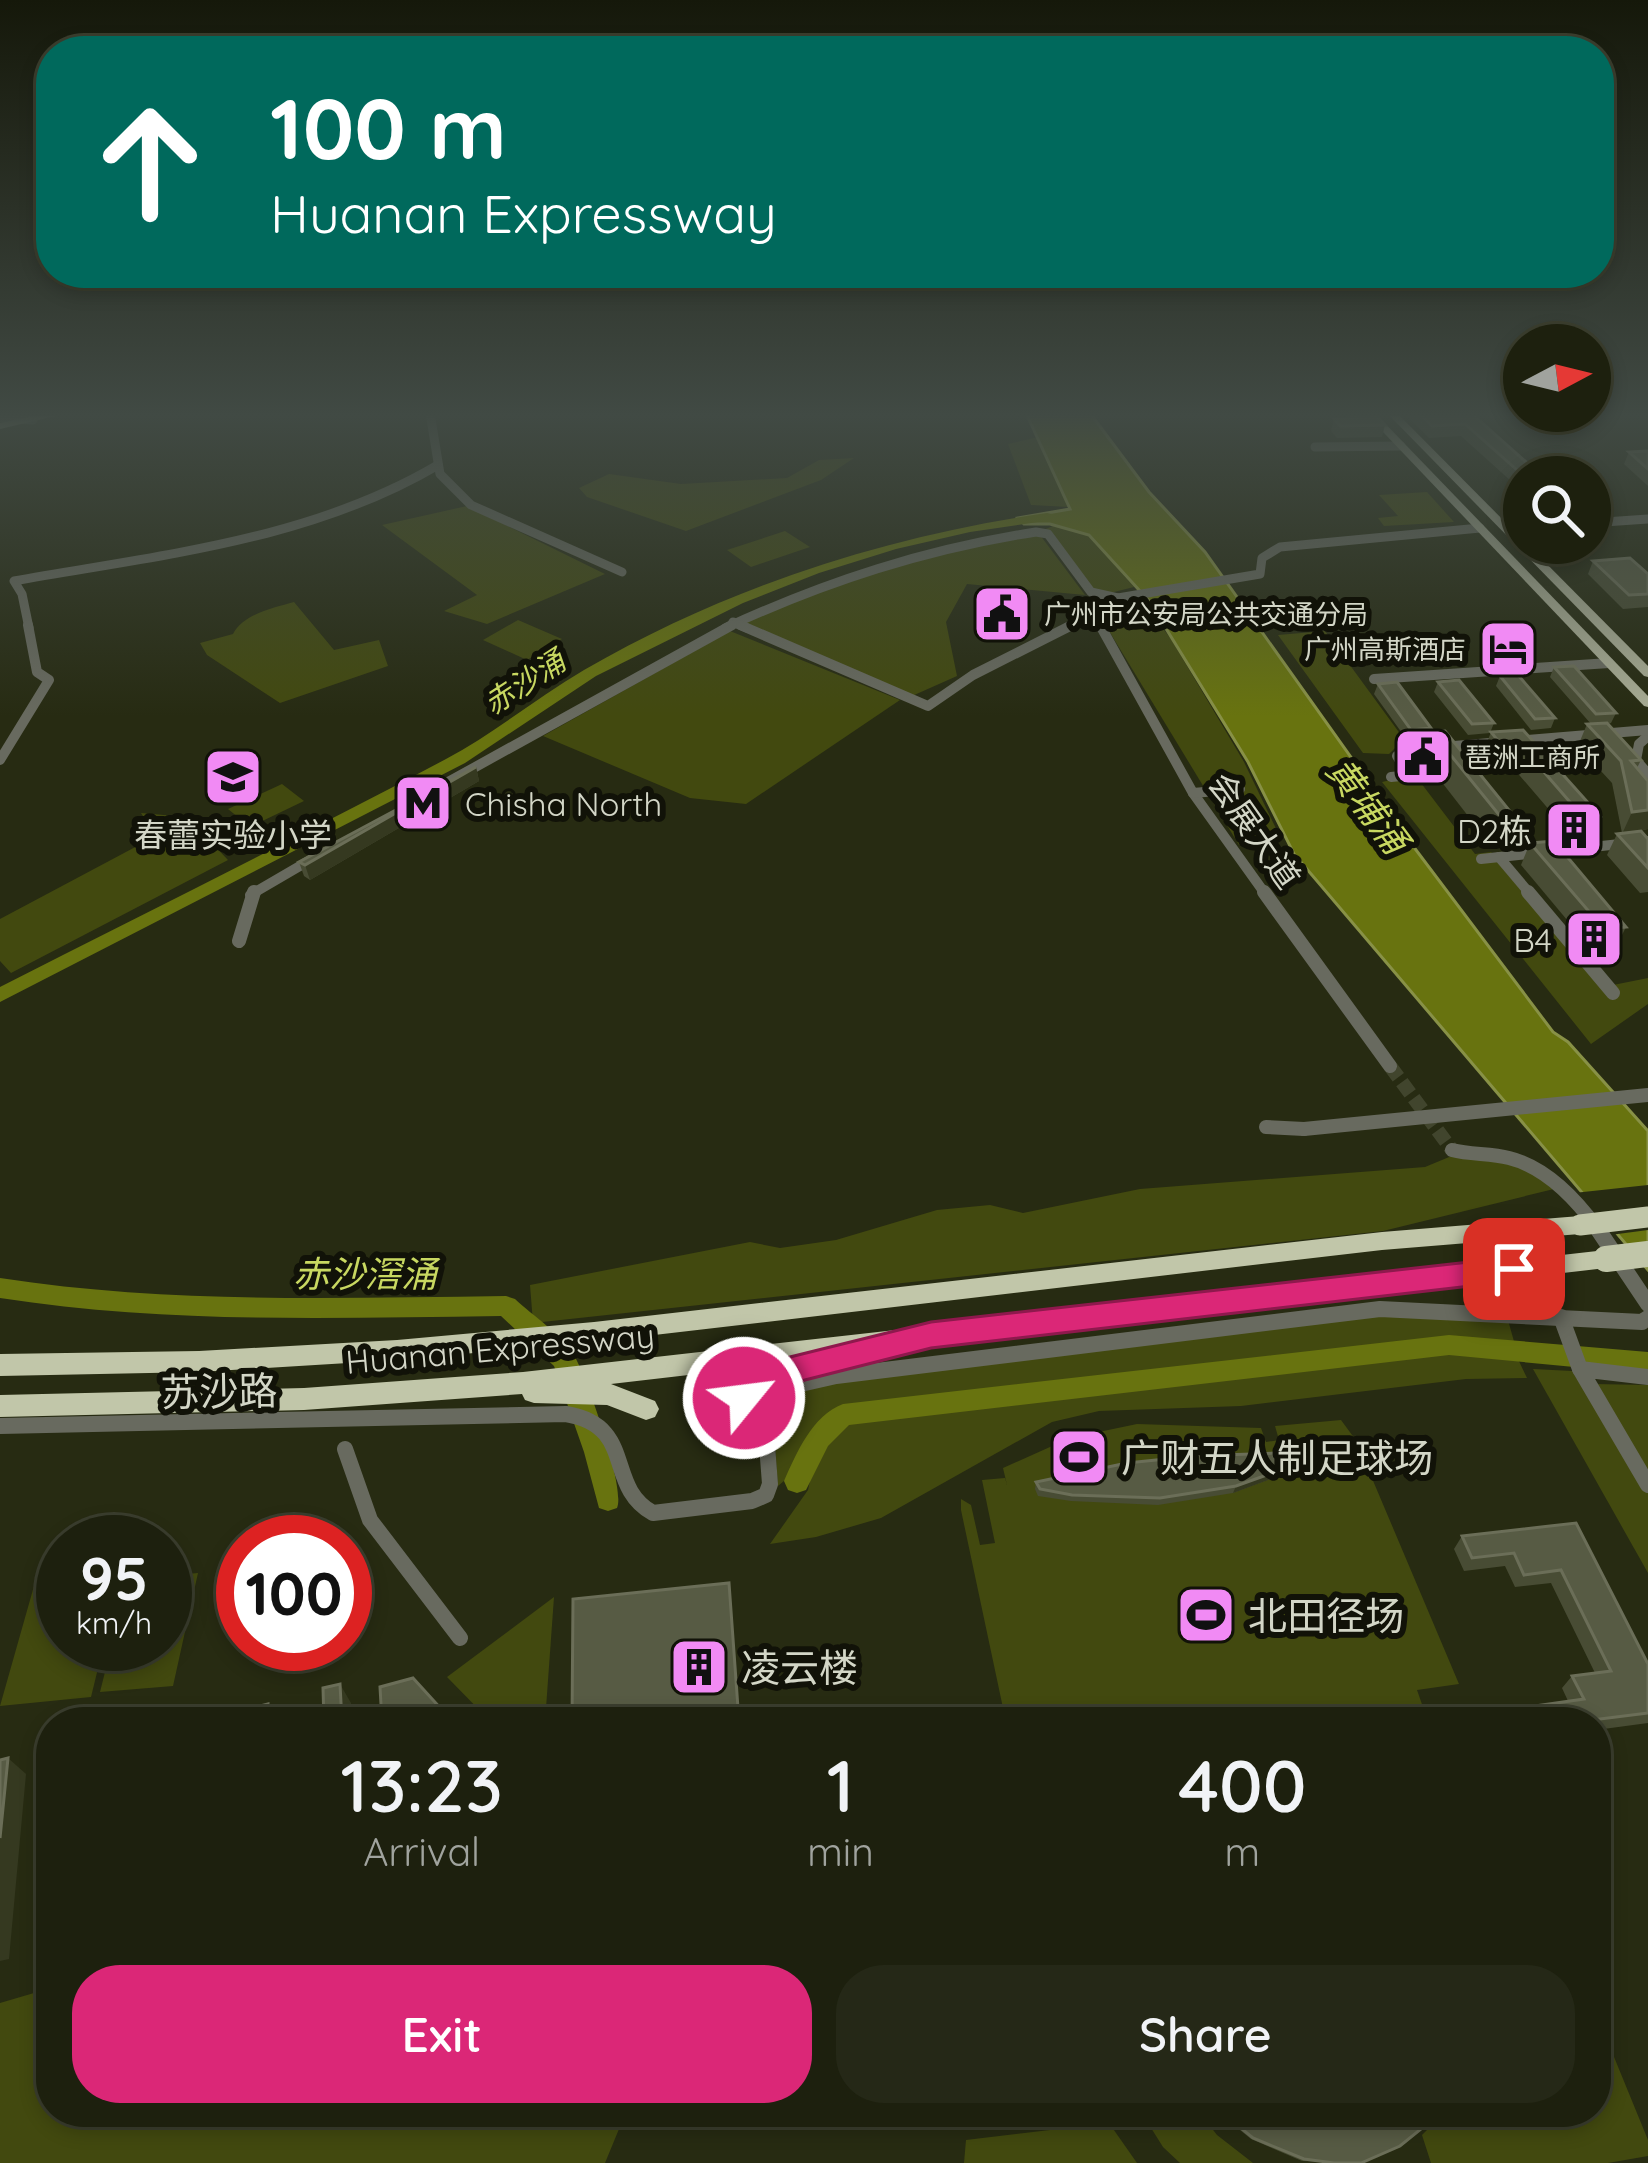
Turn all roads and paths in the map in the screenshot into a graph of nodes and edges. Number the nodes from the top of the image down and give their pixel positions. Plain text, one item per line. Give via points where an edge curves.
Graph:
1 (332, 514) edge
2 (489, 514) edge
3 (1466, 514) edge
4 (1648, 519) edge
5 (1611, 522) edge
6 (1476, 524) junction
7 (1503, 526) edge
8 (1503, 540) edge
9 (1501, 550) junction
10 (1543, 564) edge
11 (622, 572) dead end
12 (1118, 598) junction
13 (1094, 614) junction
14 (733, 622) junction
15 (1609, 663) junction
16 (1648, 673) edge
17 (1374, 679) dead end
18 (1648, 704) edge
19 (1648, 733) edge
20 (0, 760) edge
21 (1648, 774) edge
22 (1391, 777) dead end
23 (1240, 789) dead end
24 (430, 792) edge
25 (1193, 794) junction
26 (1648, 841) edge
27 (320, 854) edge
28 (1499, 857) junction
29 (1481, 859) dead end
30 (239, 941) dead end
31 (1613, 993) dead end
32 (1390, 1066) tunnel mouth
33 (1648, 1094) edge
34 (1266, 1127) dead end
35 (1452, 1150) dead end
36 (1648, 1217) edge
37 (1648, 1254) edge
38 (1646, 1315) edge
39 (1562, 1317) junction
40 (931, 1335) junction
41 (0, 1365) edge
42 (1580, 1370) junction
43 (1648, 1376) edge
44 (524, 1388) junction
45 (744, 1398) dead end
46 (639, 1404) dead end
47 (0, 1406) edge
48 (0, 1426) edge
49 (345, 1449) dead end
50 (1648, 1485) edge
51 (460, 1638) dead end

1 - 20 street via 14,581 37,672 49,680
2 - 11 street
3 - 6 main road
4 - 5 street
6 - 7 main road
6 - 9 main road
6 - 12 street via 1280,547 1262,558 1260,574
8 - 9 main road
9 - 15 main road
10 - 16 main road
12 - 13 street
12 - 14 street via 1091,592 1048,534 1036,532 870,566
13 - 14 street via 964,676 928,706
13 - 25 street, 会展大道
14 - 24 street
15 - 17 street
15 - 18 main road
19 - 21 street via 1636,760
19 - 22 street via 1408,751 1397,755 1401,776
23 - 25 street
25 - 32 street, 会展大道
26 - 28 street
27 - 30 street via 250,895
28 - 29 street
28 - 31 street
33 - 34 street, bridge
35 - 38 street via 1505,1156 1557,1183
36 - 41 highway, Huanan Expressway, bridge via 1374,1238 521,1343 309,1358
37 - 40 highway, Huanan Expressway, bridge
38 - 39 street, 苏沙路
39 - 42 street
39 - 48 street, 苏沙路 via 1380,1309 836,1376 782,1388 764,1406 766,1495 653,1513 632,1497 608,1432 586,1419
40 - 44 highway, Huanan Expressway
40 - 45 highway via 802,1367 756,1384
42 - 43 street
42 - 50 street
44 - 46 highway
44 - 47 highway, Huanan Expressway
49 - 51 street via 370,1520

